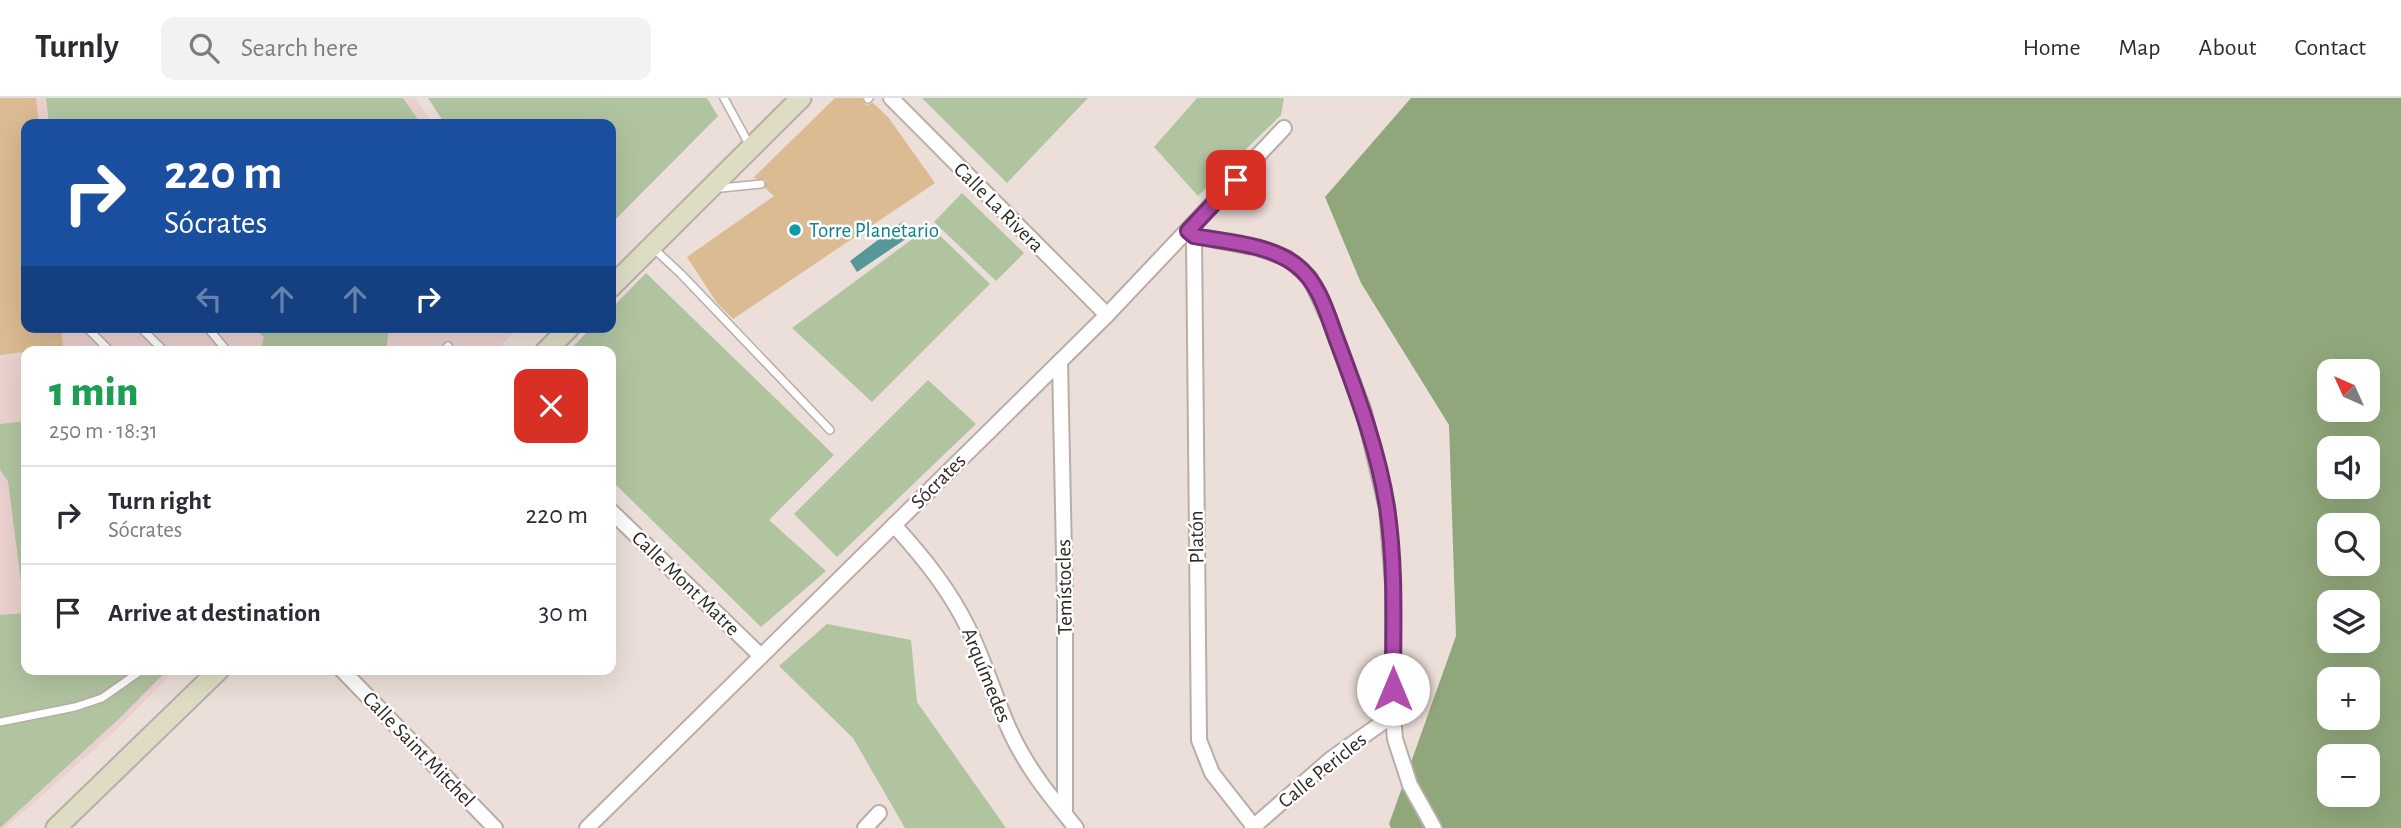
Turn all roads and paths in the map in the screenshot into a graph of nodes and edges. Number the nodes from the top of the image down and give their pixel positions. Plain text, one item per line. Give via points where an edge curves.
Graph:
1 (724, 98) edge
2 (801, 98) edge
3 (891, 98) edge
4 (1284, 128) dead end
5 (751, 147) junction
6 (714, 184) junction
7 (761, 184) dead end
8 (1191, 233) junction
9 (651, 246) junction
10 (616, 282) edge
11 (1107, 315) junction
12 (92, 333) edge
13 (147, 333) edge
14 (564, 333) edge
15 (104, 346) edge
16 (159, 346) edge
17 (551, 346) edge
18 (1060, 362) junction
19 (830, 430) dead end
20 (616, 516) edge
21 (894, 525) junction
22 (761, 656) junction
23 (135, 675) edge
24 (214, 675) edge
25 (347, 675) edge
26 (1393, 715) junction
27 (0, 722) edge
28 (879, 813) dead end
29 (1065, 813) junction
30 (1254, 827) edge
31 (56, 828) edge
32 (495, 828) edge
33 (587, 828) edge
34 (864, 828) edge
35 (1076, 828) edge
36 (1434, 828) edge

1 - 5 lane
2 - 5 street
3 - 11 street, Calle La Rivera
4 - 8 street, Sócrates
5 - 6 street
6 - 7 lane via 721,188
6 - 9 street
8 - 11 street, Sócrates
8 - 26 street via 1287,258 1310,278 1320,297 1364,412 1387,509
8 - 30 street, Platón via 1199,740 1212,773
9 - 10 street
9 - 19 lane
11 - 18 street, Sócrates
12 - 15 lane
13 - 16 lane
14 - 17 street
18 - 21 street, Sócrates
18 - 29 street, Temístocles
20 - 22 street, Calle Mont Matre
21 - 22 street, Sócrates
21 - 29 street, Arquímedes via 952,598 970,630 1009,730 1035,775
22 - 33 street, Sócrates
23 - 27 lane via 102,698
24 - 31 street
25 - 32 street, Calle Saint Mitchel
26 - 30 street, Calle Pericles via 1331,759
26 - 36 street via 1402,765
28 - 34 street
29 - 35 street, Arquímedes

